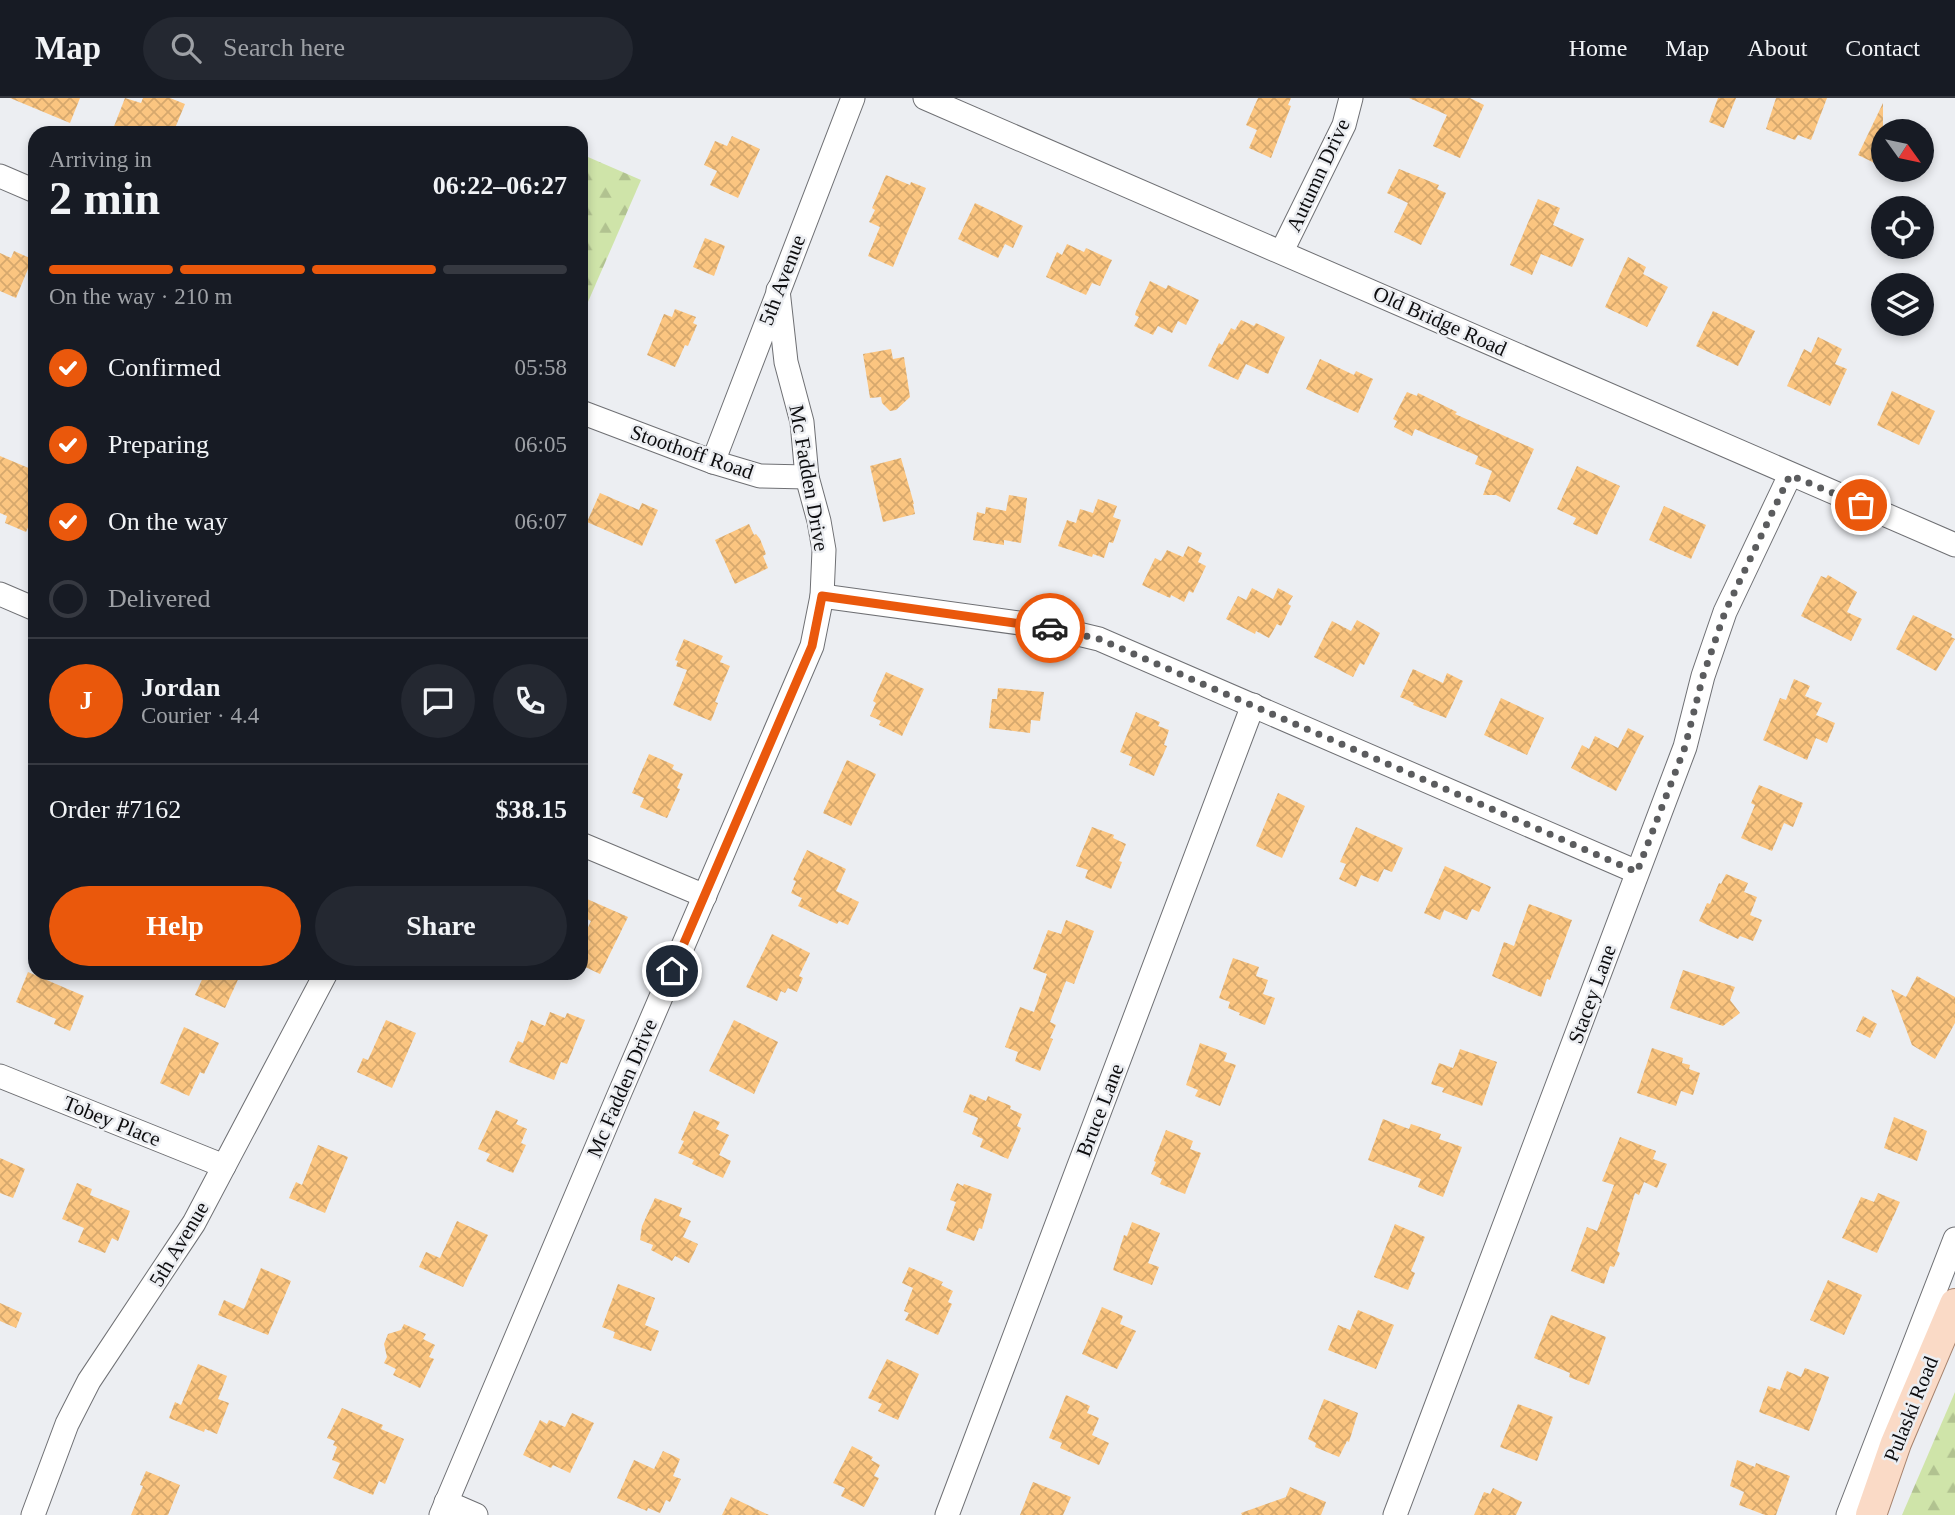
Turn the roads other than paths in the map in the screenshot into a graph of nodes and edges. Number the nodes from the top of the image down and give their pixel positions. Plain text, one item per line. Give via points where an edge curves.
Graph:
1 (853, 98) edge
2 (925, 98) edge
3 (1351, 98) edge
4 (0, 176) edge
5 (28, 188) edge
6 (1282, 251) junction
7 (778, 290) junction
8 (588, 415) edge
9 (713, 462) junction
10 (1790, 475) junction
11 (807, 477) junction
12 (1955, 545) edge
13 (0, 594) edge
14 (822, 596) junction
15 (28, 606) edge
16 (1253, 705) junction
17 (588, 847) edge
18 (1637, 872) junction
19 (705, 896) junction
20 (322, 980) edge
21 (0, 1076) edge
22 (224, 1166) junction
23 (1955, 1239) edge
24 (1955, 1304) edge
25 (444, 1509) edge
26 (33, 1515) edge
27 (476, 1515) edge
28 (947, 1515) edge
29 (1395, 1515) edge
30 (1848, 1515) edge
31 (1871, 1515) edge

1 - 7 street, 5th Avenue
2 - 6 street, Old Bridge Road
3 - 6 street, Autumn Drive via 1344,125
4 - 5 street
6 - 10 street, Old Bridge Road
7 - 9 street, 5th Avenue
7 - 11 street, Mc Fadden Drive
8 - 9 street, Stoothoff Road
9 - 11 street, Stoothoff Road via 760,476
10 - 12 street, Old Bridge Road
10 - 18 street, Stacey Lane via 1725,612 1685,747
11 - 14 street, Mc Fadden Drive via 824,550
13 - 15 street
14 - 16 street via 1049,627 1099,639
14 - 19 street, Mc Fadden Drive via 812,646
16 - 18 street
16 - 28 street, Bruce Lane
17 - 19 street
18 - 29 street, Stacey Lane
19 - 25 street, Mc Fadden Drive
20 - 22 street, 5th Avenue
21 - 22 street, Tobey Place
22 - 26 street, 5th Avenue via 194,1223 89,1381 67,1424
23 - 30 street
24 - 31 main road, Pulaski Road
25 - 27 street

